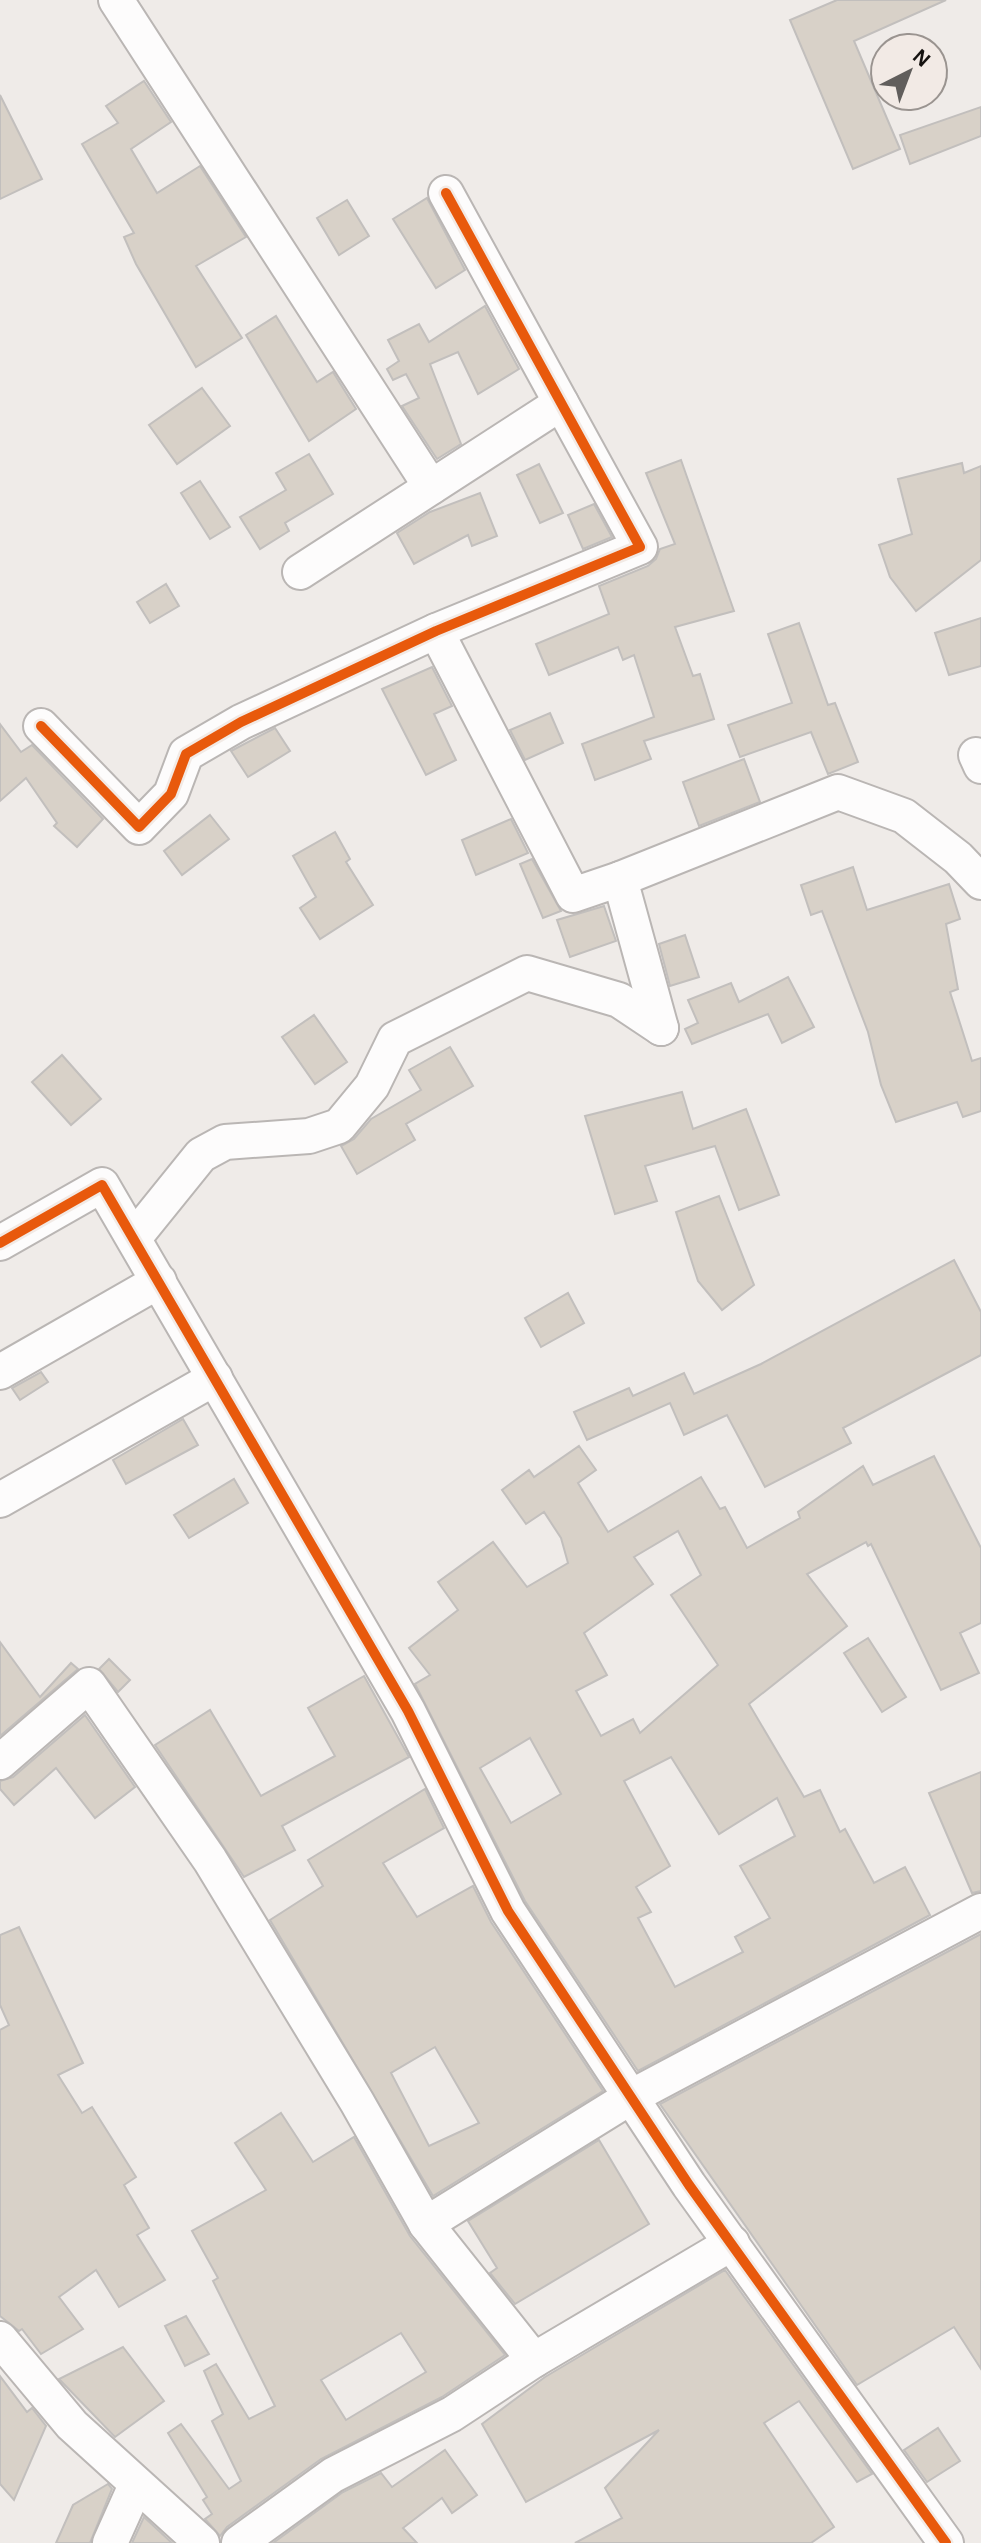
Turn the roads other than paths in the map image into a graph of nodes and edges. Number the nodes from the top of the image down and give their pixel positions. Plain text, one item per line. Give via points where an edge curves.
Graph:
1 (116, 0) edge
2 (446, 193) dead end
3 (561, 403) junction
4 (431, 487) junction
5 (300, 572) dead end
6 (436, 631) junction
7 (41, 726) dead end
8 (620, 879) junction
9 (981, 882) edge
10 (134, 1238) junction
11 (0, 1243) edge
12 (159, 1281) junction
13 (0, 1372) edge
14 (215, 1378) junction
15 (0, 1500) edge
16 (0, 1762) edge
17 (981, 1911) edge
18 (629, 2098) junction
19 (426, 2224) junction
20 (732, 2243) junction
21 (0, 2339) edge
22 (534, 2360) junction
23 (136, 2485) junction
24 (110, 2543) edge
25 (202, 2543) edge
26 (239, 2543) edge
27 (946, 2543) edge

1 - 4 street
2 - 3 street
3 - 4 street
3 - 6 street via 640,547
4 - 5 street
6 - 7 street via 241,722 186,754 171,794 139,827
6 - 8 street via 573,895
8 - 9 street via 838,792 904,816
8 - 10 street via 661,1028 619,1000 527,973 395,1039 372,1086 339,1126 309,1136 225,1142 201,1155
10 - 11 street via 102,1185
10 - 12 street
12 - 13 street
12 - 14 street
14 - 15 street
14 - 18 street via 408,1711 508,1911
16 - 19 street via 89,1685 210,1860
17 - 18 street
18 - 19 street
18 - 20 street
19 - 22 street
20 - 22 street
20 - 27 street
21 - 23 street via 72,2425
22 - 26 street via 452,2414 333,2475
23 - 24 street
23 - 25 street

